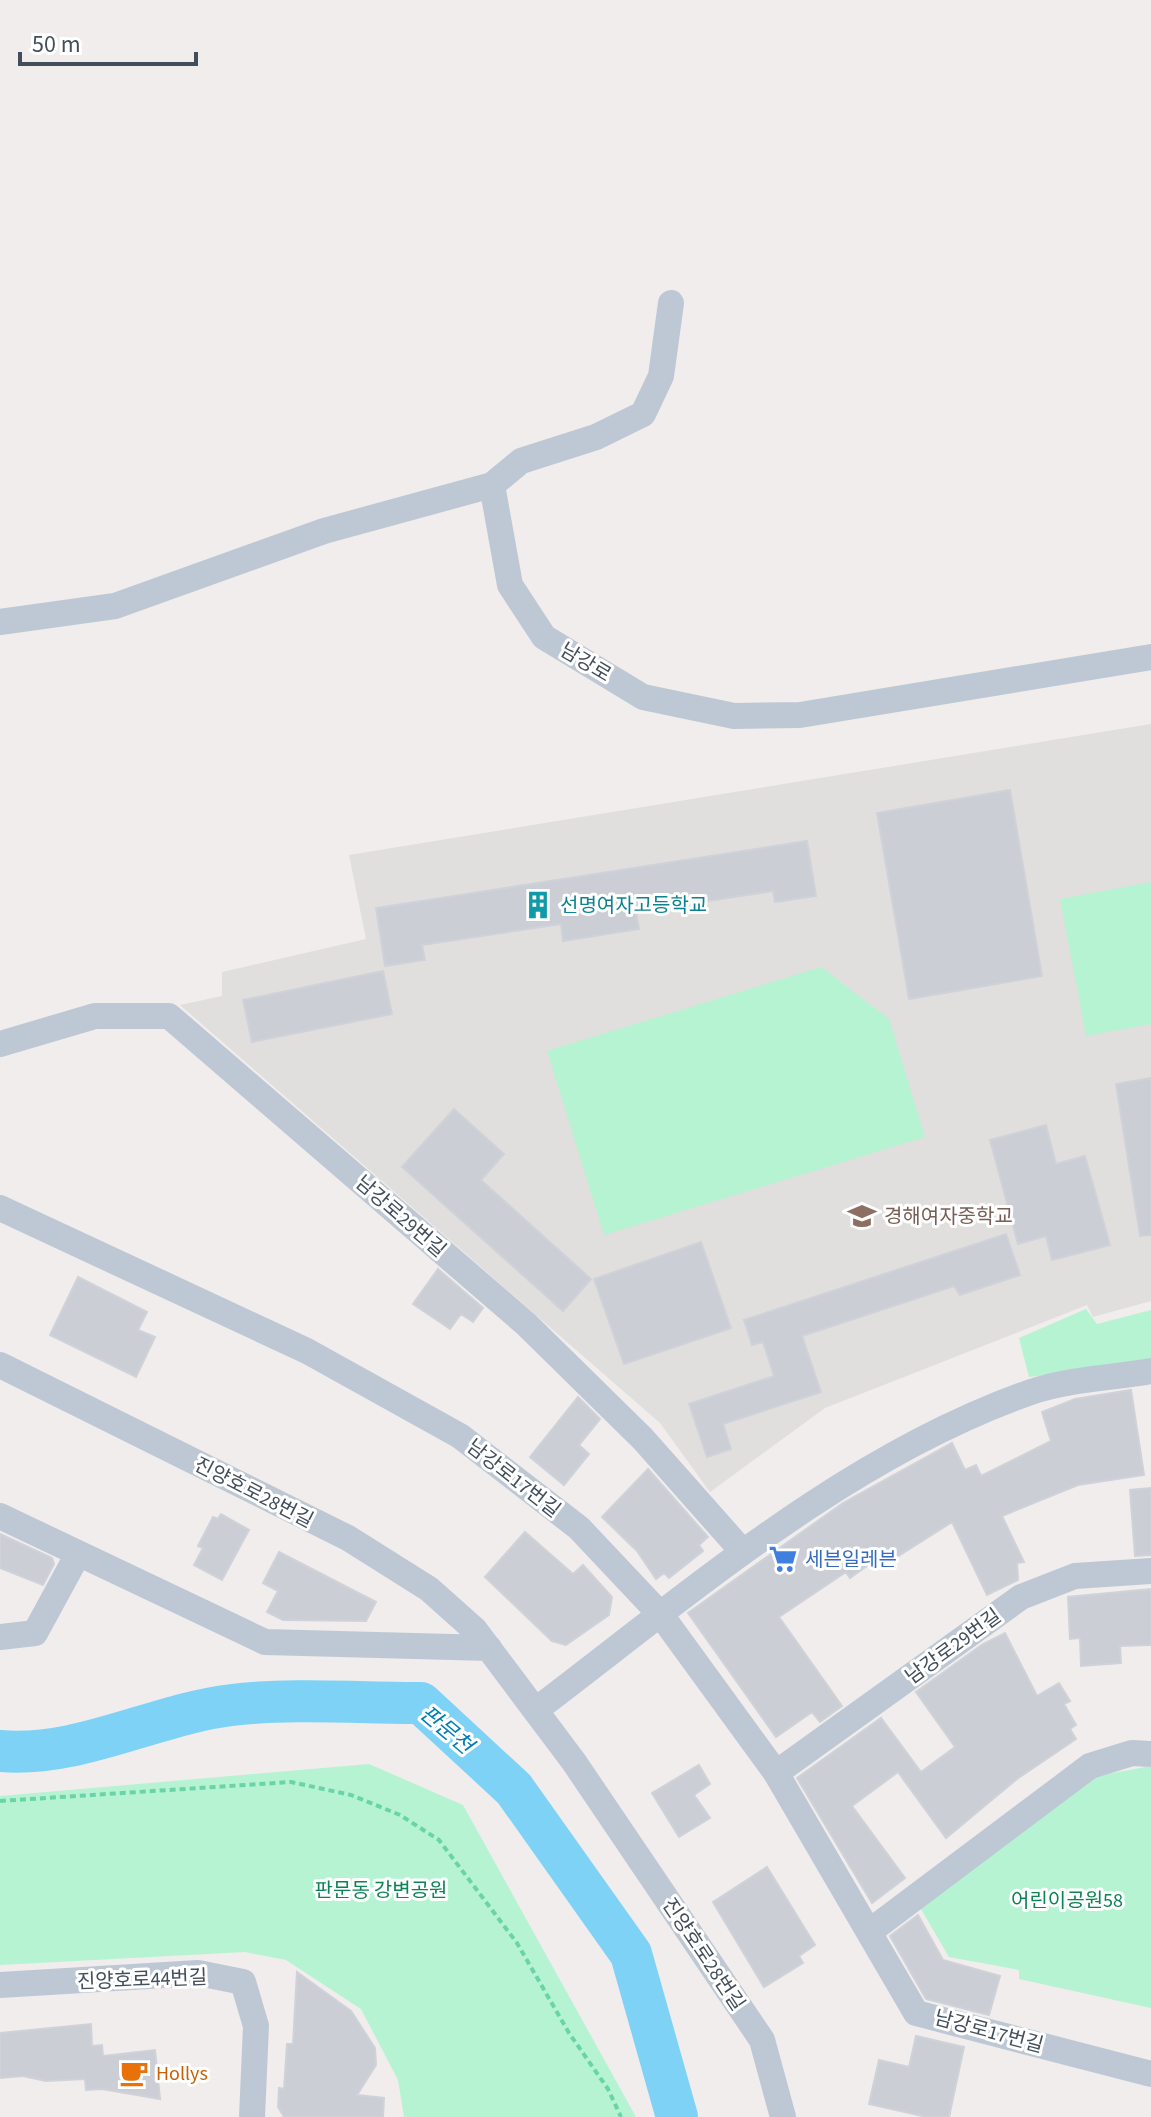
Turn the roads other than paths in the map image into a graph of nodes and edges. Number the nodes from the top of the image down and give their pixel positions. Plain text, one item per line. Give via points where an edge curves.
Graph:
1 (671, 303) dead end
2 (492, 485) junction
3 (0, 622) edge
4 (1151, 657) edge
5 (0, 1044) edge
6 (0, 1208) edge
7 (0, 1365) edge
8 (1151, 1371) edge
9 (0, 1516) edge
10 (743, 1552) junction
11 (78, 1554) junction
12 (1151, 1571) edge
13 (661, 1615) junction
14 (0, 1637) edge
15 (489, 1648) junction
16 (537, 1709) junction
17 (1151, 1754) edge
18 (776, 1773) junction
19 (869, 1932) junction
20 (0, 1985) edge
21 (1151, 2074) edge
22 (252, 2117) edge
23 (783, 2117) edge

1 - 2 street via 661,376 643,414 596,437 521,461
2 - 3 street via 324,531 115,606
2 - 4 street, 남강로 via 510,585 544,637 643,697 734,716 800,715
5 - 10 street, 남강로29번길 via 95,1016 169,1016 526,1324 643,1439
6 - 13 street, 남강로17번길 via 307,1351 460,1436 579,1528
7 - 15 street, 진양호로28번길 via 348,1538 429,1589
8 - 10 street via 1033,1391 890,1456
9 - 11 street
10 - 13 street
11 - 14 street via 35,1633
11 - 15 street via 265,1642
12 - 18 street, 남강로29번길 via 1075,1576 1021,1597
13 - 16 street
13 - 18 street, 남강로17번길
15 - 16 street, 진양호로28번길
16 - 23 street, 진양호로28번길 via 762,2040
17 - 19 street via 1132,1753 1090,1766
18 - 19 street, 남강로17번길
19 - 21 street, 남강로17번길 via 916,2013
20 - 22 street, 진양호로44번길 via 198,1973 243,1982 256,2026

